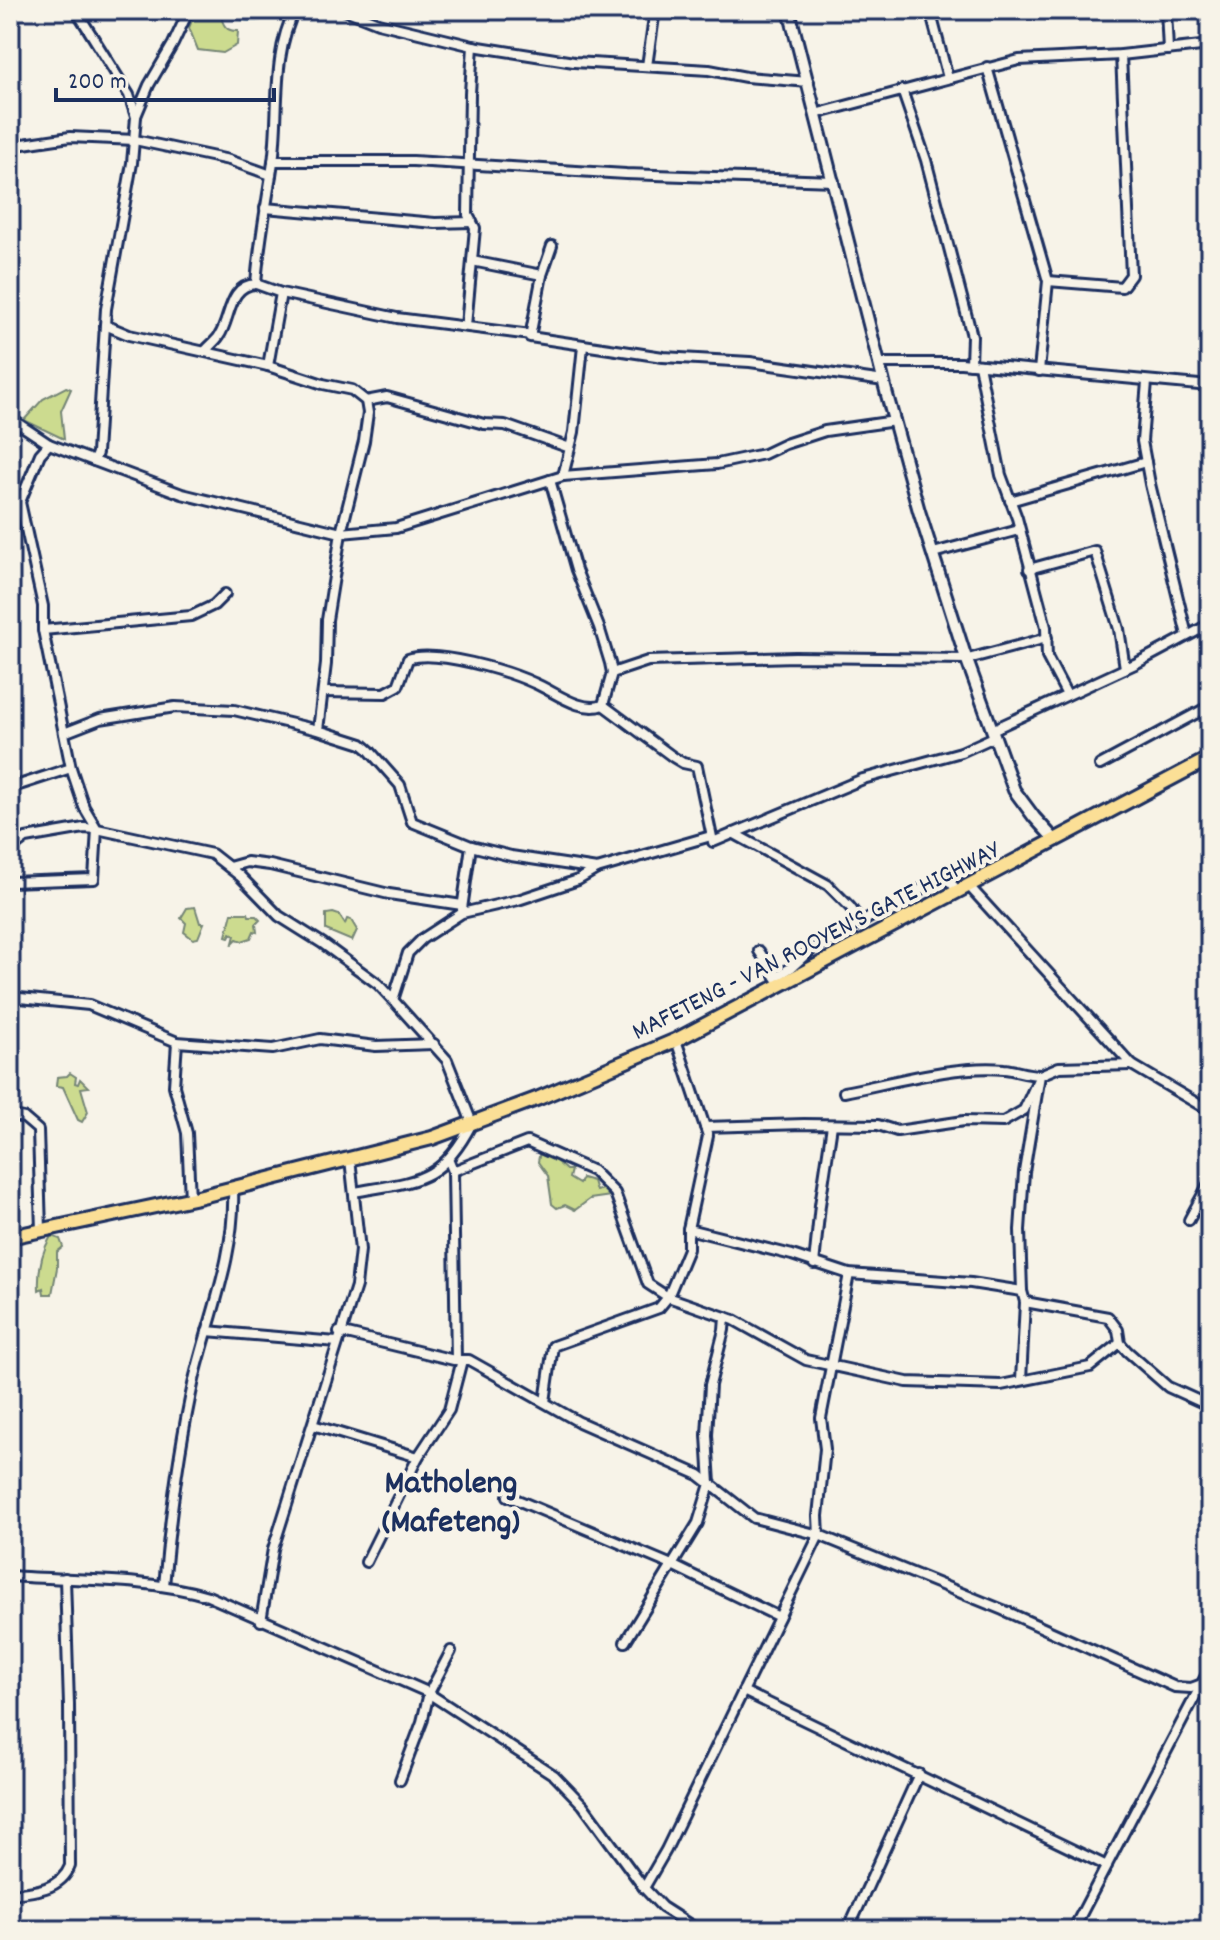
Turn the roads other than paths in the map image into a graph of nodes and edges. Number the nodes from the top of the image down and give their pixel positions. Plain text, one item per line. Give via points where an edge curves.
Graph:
1 (76, 10) edge
2 (189, 10) edge
3 (295, 10) edge
4 (345, 10) edge
5 (655, 10) edge
6 (789, 10) edge
7 (930, 10) edge
8 (1166, 10) edge
9 (1209, 45) edge
10 (473, 46) junction
11 (1168, 50) junction
12 (1121, 55) junction
13 (647, 66) junction
14 (987, 67) junction
15 (948, 78) junction
16 (1210, 81) edge
17 (809, 82) junction
18 (902, 90) junction
19 (815, 114) junction
20 (136, 117) junction
21 (135, 140) junction
22 (10, 146) edge
23 (273, 161) junction
24 (468, 163) junction
25 (271, 175) junction
26 (834, 181) junction
27 (265, 208) junction
28 (472, 222) junction
29 (552, 246) dead end
30 (472, 261) junction
31 (542, 275) junction
32 (1048, 281) junction
33 (256, 284) junction
34 (281, 293) junction
35 (105, 325) junction
36 (466, 326) junction
37 (531, 335) junction
38 (583, 346) junction
39 (205, 351) junction
40 (880, 363) junction
41 (975, 365) junction
42 (268, 366) junction
43 (1039, 371) junction
44 (884, 381) junction
45 (1147, 382) junction
46 (1210, 386) edge
47 (366, 401) junction
48 (10, 418) edge
49 (895, 421) junction
50 (49, 444) junction
51 (570, 448) junction
52 (94, 461) junction
53 (1146, 462) junction
54 (563, 476) junction
55 (550, 480) junction
56 (1010, 501) junction
57 (1019, 530) junction
58 (341, 533) junction
59 (933, 553) junction
60 (1029, 569) junction
61 (225, 594) dead end
62 (1210, 624) edge
63 (43, 630) junction
64 (1187, 635) junction
65 (1047, 638) junction
66 (968, 659) junction
67 (1125, 668) junction
68 (612, 673) junction
69 (323, 692) junction
70 (1067, 695) junction
71 (603, 705) junction
72 (1210, 706) edge
73 (318, 730) junction
74 (64, 733) junction
75 (993, 733) junction
76 (1210, 758) edge
77 (1100, 765) dead end
78 (71, 768) junction
79 (10, 788) edge
80 (97, 829) junction
81 (733, 833) junction
82 (711, 836) junction
83 (1054, 839) junction
84 (471, 846) junction
85 (10, 850) edge
86 (989, 858) dead end
87 (229, 867) junction
88 (597, 869) junction
89 (946, 879) junction
90 (10, 882) edge
91 (963, 888) junction
92 (462, 909) junction
93 (861, 922) junction
94 (759, 951) dead end
95 (778, 980) junction
96 (10, 997) edge
97 (393, 1000) junction
98 (676, 1040) junction
99 (177, 1042) junction
100 (434, 1044) junction
101 (1132, 1065) junction
102 (1040, 1075) junction
103 (844, 1092) dead end
104 (1210, 1111) edge
105 (10, 1115) edge
106 (472, 1123) junction
107 (832, 1125) junction
108 (705, 1127) junction
109 (350, 1159) junction
110 (448, 1159) junction
111 (453, 1171) junction
112 (1210, 1181) edge
113 (233, 1189) junction
114 (354, 1192) junction
115 (190, 1199) junction
116 (1189, 1220) dead end
117 (688, 1229) junction
118 (41, 1231) junction
119 (10, 1237) edge
120 (814, 1264) junction
121 (849, 1274) junction
122 (1022, 1291) junction
123 (668, 1297) junction
124 (1025, 1302) junction
125 (725, 1317) junction
126 (207, 1331) junction
127 (338, 1337) junction
128 (1120, 1343) junction
129 (459, 1360) junction
130 (829, 1366) junction
131 (1021, 1380) junction
132 (545, 1402) junction
133 (1210, 1406) edge
134 (313, 1425) junction
135 (418, 1457) junction
136 (710, 1484) junction
137 (508, 1496) dead end
138 (819, 1535) junction
139 (366, 1562) dead end
140 (674, 1566) junction
141 (10, 1576) edge
142 (65, 1578) junction
143 (164, 1586) junction
144 (779, 1617) junction
145 (261, 1621) junction
146 (625, 1642) dead end
147 (451, 1651) dead end
148 (1210, 1668) edge
149 (1206, 1682) edge
150 (743, 1691) junction
151 (429, 1693) junction
152 (919, 1774) junction
153 (400, 1780) dead end
154 (1107, 1866) junction
155 (644, 1888) junction
156 (10, 1894) edge
157 (698, 1930) edge
158 (848, 1930) edge
159 (1073, 1930) edge

1 - 20 street via 129,95
2 - 20 street
3 - 23 street via 281,61
4 - 10 street
5 - 13 street
6 - 17 street
7 - 15 street
8 - 11 street
9 - 11 street
9 - 16 street
10 - 13 street via 574,62
10 - 24 street
11 - 12 street
12 - 14 street via 1019,60
12 - 32 street via 1131,275 1122,287
13 - 17 street
14 - 15 street
14 - 32 street
15 - 18 street
17 - 19 street
18 - 19 street
18 - 41 street via 930,173
19 - 26 street
20 - 21 street
21 - 22 street via 70,137
21 - 25 street via 229,160
21 - 35 street
23 - 24 street
23 - 25 street
24 - 26 street
24 - 28 street
25 - 27 street
26 - 40 street
27 - 28 street
27 - 33 street
28 - 30 street
29 - 31 street
30 - 31 street
30 - 36 street
31 - 37 street
32 - 43 street
33 - 34 street
33 - 39 street via 234,296 220,335
34 - 36 street via 397,318
34 - 42 street
35 - 39 street
35 - 52 street
36 - 37 street
37 - 38 street
38 - 44 street
38 - 51 street
39 - 42 street
40 - 41 street
40 - 44 street
41 - 43 street
41 - 56 street
42 - 47 street via 356,391
43 - 45 street
44 - 49 street
45 - 46 street
45 - 53 street via 1142,441
47 - 51 street via 387,397 505,425
47 - 58 street via 364,441
48 - 50 street
49 - 54 street via 825,431 764,454 717,464
49 - 59 street
50 - 52 street
50 - 63 street via 20,502 43,606
51 - 54 street
52 - 58 street via 182,494
53 - 56 street
53 - 64 street
54 - 55 street
55 - 58 street via 396,528
55 - 68 street
56 - 57 street
57 - 59 street
57 - 60 street
58 - 69 street via 327,620
59 - 66 street
60 - 65 street
60 - 67 street via 1095,551
61 - 63 street via 191,616
62 - 64 street
63 - 74 street
64 - 67 street
65 - 66 street
65 - 70 street via 1047,657
66 - 68 street via 648,661
66 - 75 street
67 - 70 street
68 - 71 street
69 - 71 street via 385,693 398,686 408,659 421,656 505,673 566,700
69 - 73 street
70 - 75 street
71 - 82 street via 673,757 697,766
72 - 77 street
73 - 74 street via 234,710 175,707 100,719
73 - 84 street via 369,750 400,785 412,822
74 - 78 street
75 - 81 street via 961,752 863,779
75 - 83 street via 1014,790
76 - 83 main road, MAFETENG - VAN ROOYEN'S GATE HIGHWAY
78 - 79 street
78 - 80 street
80 - 85 street via 26,838
80 - 87 street via 212,854
80 - 90 street via 94,879
81 - 82 street via 713,842
81 - 93 street via 828,885
82 - 88 street
83 - 91 main road, MAFETENG - VAN ROOYEN'S GATE HIGHWAY
84 - 88 street
84 - 92 street
86 - 89 street
87 - 92 street via 247,862 270,865
87 - 97 street via 279,916
88 - 92 street via 518,900
89 - 91 street
89 - 93 street
91 - 95 main road, MAFETENG - VAN ROOYEN'S GATE HIGHWAY
91 - 101 street
92 - 97 street via 408,953
93 - 95 street via 812,949
94 - 95 street
95 - 98 main road, MAFETENG - VAN ROOYEN'S GATE HIGHWAY
96 - 99 street via 89,1005
97 - 100 street
98 - 106 main road, MAFETENG - VAN ROOYEN'S GATE HIGHWAY
98 - 108 street
99 - 100 street via 273,1049 320,1039 376,1046
99 - 115 street via 174,1086 187,1133
100 - 106 street via 447,1060
101 - 102 street via 1059,1067
101 - 104 street
102 - 103 street via 1005,1068 944,1072
102 - 107 street via 1024,1110 1003,1122 964,1121 897,1131 878,1125
102 - 122 street via 1024,1172
105 - 118 street via 38,1130
106 - 109 main road, MAFETENG - VAN ROOYEN'S GATE HIGHWAY
106 - 110 street
107 - 108 street
107 - 120 street
108 - 117 street via 705,1155
109 - 113 main road, MAFETENG - VAN ROOYEN'S GATE HIGHWAY
109 - 114 street
110 - 111 street
110 - 114 street via 419,1181
111 - 123 street via 527,1142 593,1171 615,1193 648,1284
111 - 129 street
112 - 116 street
113 - 115 main road, MAFETENG - VAN ROOYEN'S GATE HIGHWAY
113 - 126 street via 223,1277
114 - 127 street via 356,1286
115 - 118 main road, MAFETENG - VAN ROOYEN'S GATE HIGHWAY
117 - 120 street
117 - 123 street via 688,1249
118 - 119 main road, MAFETENG - VAN ROOYEN'S GATE HIGHWAY
120 - 121 street
121 - 122 street
121 - 130 street
122 - 124 street
123 - 125 street
123 - 132 street via 659,1308 553,1346
124 - 128 street via 1108,1317
124 - 131 street
125 - 130 street via 806,1360
125 - 136 street via 710,1385
126 - 127 street
126 - 143 street via 176,1475
127 - 129 street
127 - 134 street
128 - 131 street via 1090,1367
128 - 133 street via 1168,1387
129 - 132 street via 469,1360
129 - 135 street via 449,1410
130 - 131 street via 907,1382 1001,1385
130 - 138 street via 821,1418 825,1449
132 - 136 street
134 - 135 street
134 - 145 street via 273,1549
135 - 139 street
136 - 138 street via 754,1518
136 - 140 street via 698,1523
137 - 140 street
138 - 144 street
138 - 149 street via 1175,1687
140 - 144 street
140 - 146 street
141 - 142 street
142 - 143 street
142 - 156 street via 70,1866 49,1887
143 - 145 street via 208,1596
144 - 150 street
145 - 151 street
147 - 151 street
148 - 149 street
149 - 154 street
150 - 152 street
150 - 155 street
151 - 153 street
151 - 155 street via 554,1775
152 - 154 street
152 - 158 street
154 - 159 street
155 - 157 street

